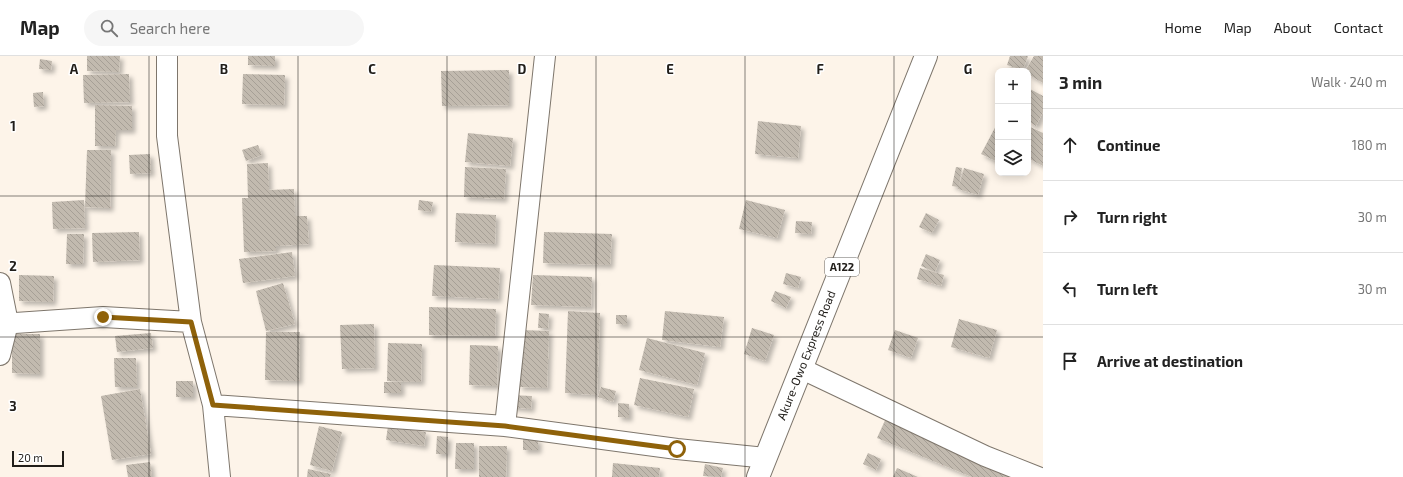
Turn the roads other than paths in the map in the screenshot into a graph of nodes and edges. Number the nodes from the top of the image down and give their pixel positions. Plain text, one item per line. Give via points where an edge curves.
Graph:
1 (167, 56) edge
2 (545, 56) edge
3 (926, 56) edge
4 (0, 283) edge
5 (191, 322) junction
6 (4, 324) edge
7 (0, 355) edge
8 (802, 369) junction
9 (213, 405) junction
10 (505, 426) junction
11 (762, 468) edge
12 (220, 477) edge
13 (1038, 477) edge

1 - 5 street via 167,136
2 - 10 street
3 - 8 highway, Akure-Owo Express Road / A122
4 - 6 street
5 - 6 street via 103,317
5 - 9 street
6 - 7 street
8 - 11 highway, Akure-Owo Express Road / A122
8 - 13 street via 985,456
9 - 10 street
9 - 12 street
10 - 11 street via 677,449

